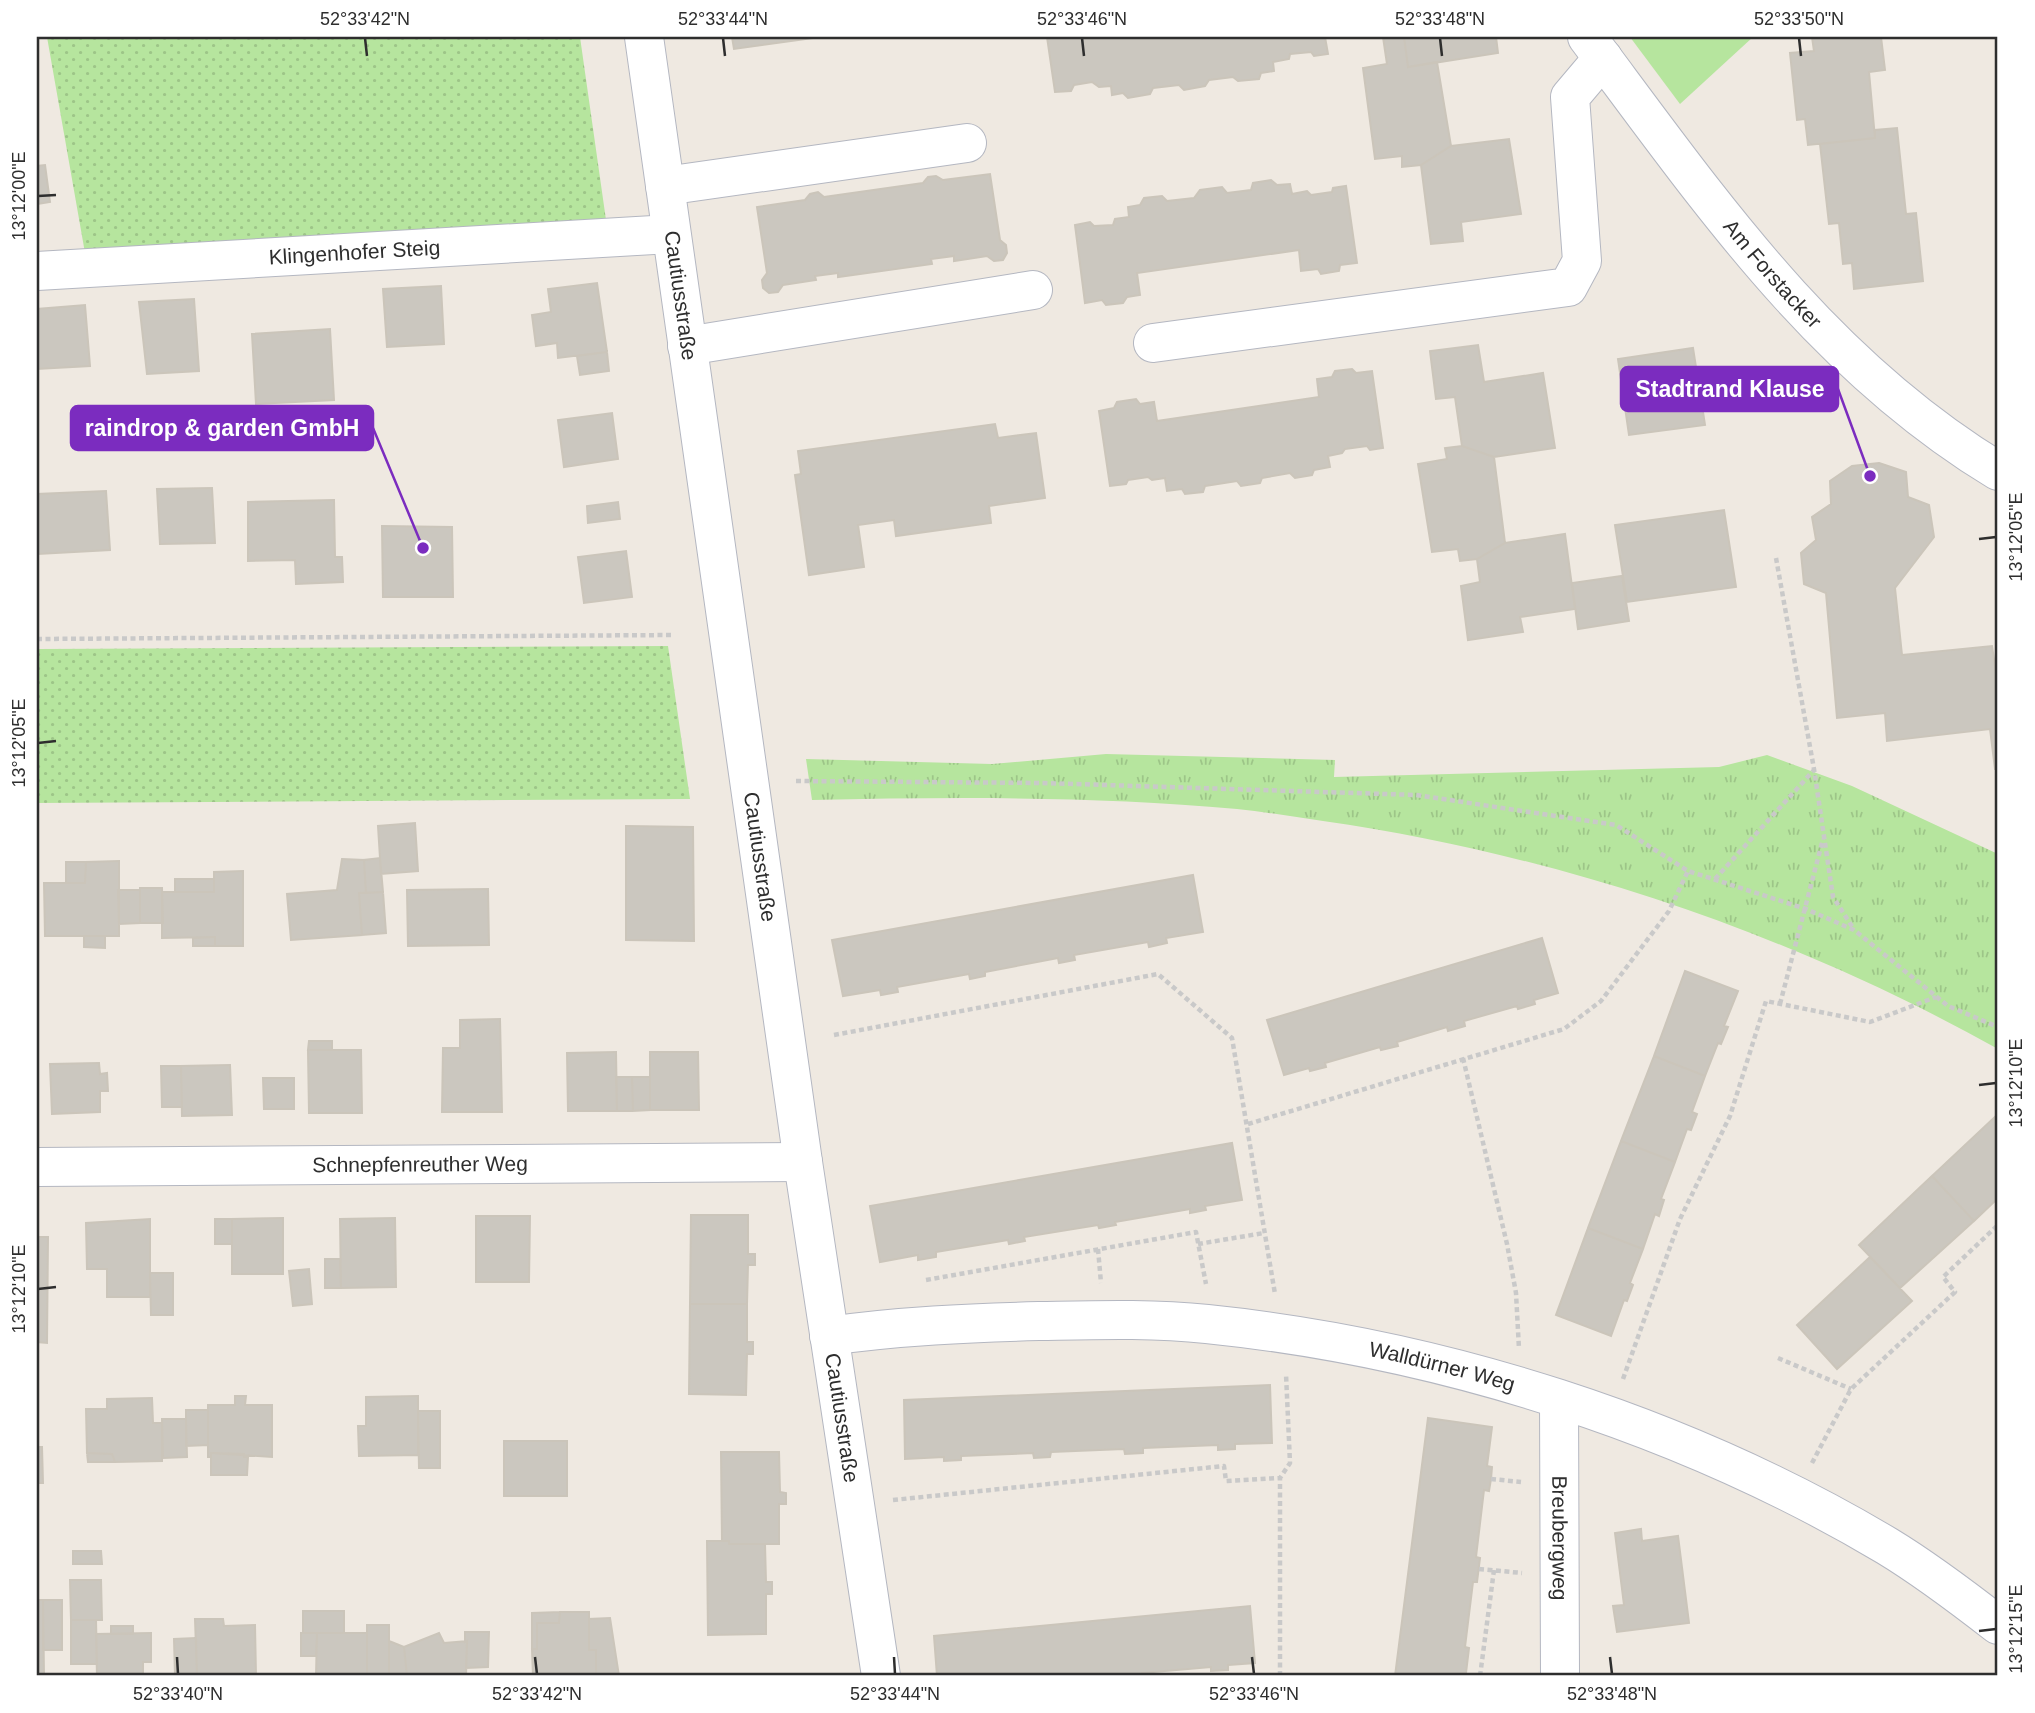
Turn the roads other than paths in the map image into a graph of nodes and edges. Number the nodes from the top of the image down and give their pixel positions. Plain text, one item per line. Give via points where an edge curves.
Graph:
1 (644, 37) edge
2 (1595, 48) edge
3 (967, 143) dead end
4 (665, 186) junction
5 (671, 234) junction
6 (37, 271) edge
7 (1033, 290) dead end
8 (1153, 343) dead end
9 (687, 346) junction
10 (1998, 471) edge
11 (803, 1163) junction
12 (37, 1167) edge
13 (829, 1336) junction
14 (1559, 1400) junction
15 (1998, 1625) edge
16 (881, 1676) edge
17 (1560, 1676) edge

1 - 4 street, Cautiusstraße
2 - 8 street via 1570,97 1582,261 1568,287
2 - 10 street, Am Forstacker via 1753,256 1826,336 1920,418
3 - 4 street
4 - 5 street, Cautiusstraße
5 - 6 street, Klingenhofer Steig
5 - 9 street, Cautiusstraße
7 - 9 street
9 - 11 street, Cautiusstraße
11 - 12 street, Schnepfenreuther Weg
11 - 13 street, Cautiusstraße
13 - 14 street, Walldürner Weg via 958,1323 1101,1320 1204,1324 1453,1366
13 - 16 street, Cautiusstraße
14 - 15 street, Walldürner Weg via 1672,1440 1815,1507 1888,1547
14 - 17 street, Breubergweg

